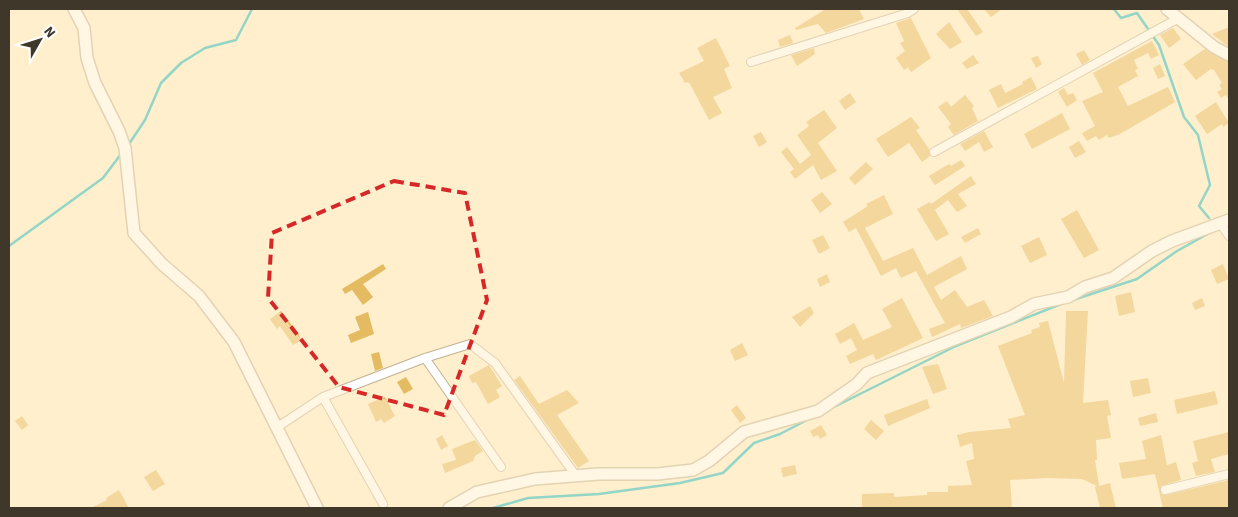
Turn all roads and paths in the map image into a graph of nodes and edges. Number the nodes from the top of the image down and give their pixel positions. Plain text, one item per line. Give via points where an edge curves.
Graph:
1 (74, 9) edge
2 (914, 9) edge
3 (1167, 9) edge
4 (1179, 18) junction
5 (1229, 55) edge
6 (751, 62) dead end
7 (934, 152) dead end
8 (1224, 222) edge
9 (1229, 236) edge
10 (425, 358) junction
11 (323, 397) junction
12 (276, 428) junction
13 (501, 467) dead end
14 (1229, 474) edge
15 (576, 476) junction
16 (1165, 490) dead end
17 (383, 504) dead end
18 (317, 508) edge
19 (449, 508) edge

1 - 12 street via 84,28 87,58 95,82 125,148 134,233 162,264 199,296 234,342
2 - 6 street
3 - 4 street
4 - 5 street
4 - 7 street
8 - 9 street
8 - 15 street via 1152,251 1113,278 1085,287 1068,297 1034,304 1011,318 867,373 818,411 744,432 693,470
10 - 11 street
10 - 13 street
10 - 15 street via 470,344 495,363
11 - 12 street
11 - 17 street
12 - 18 street
14 - 16 street
15 - 19 street via 535,479 495,487 477,492

